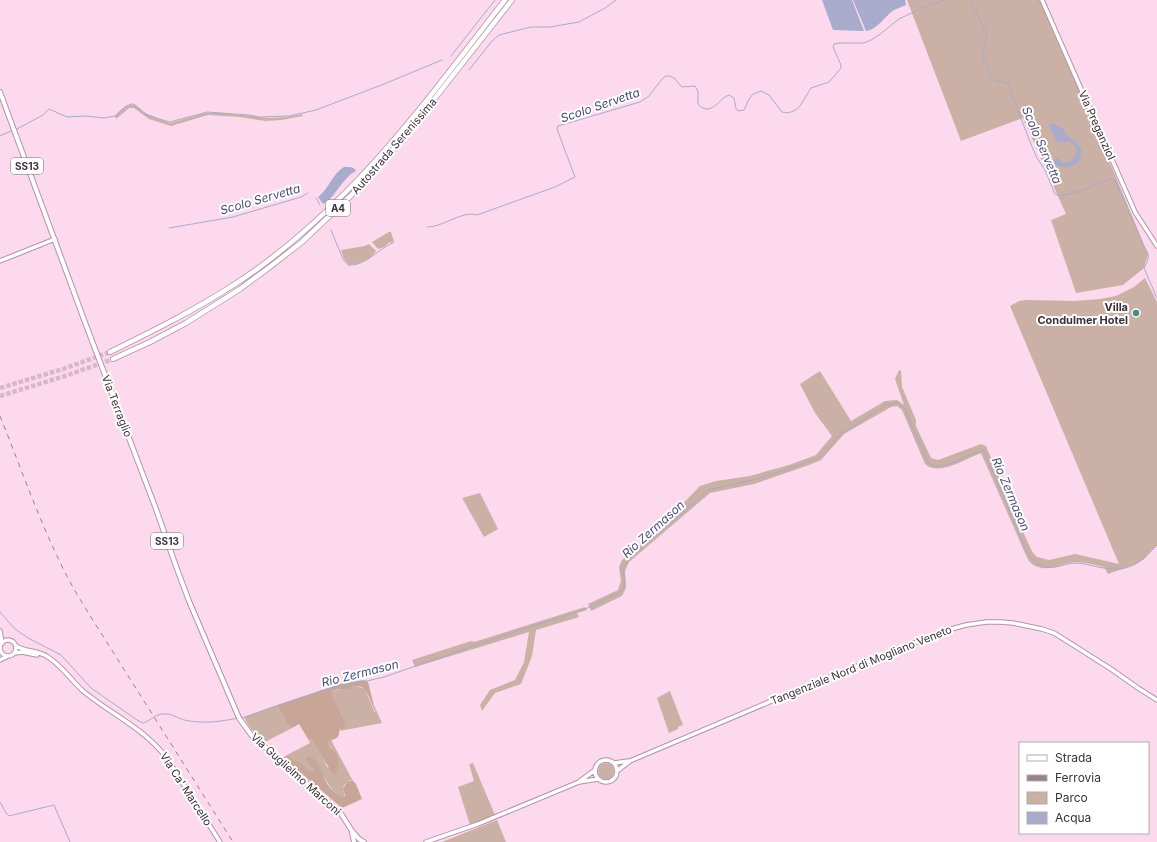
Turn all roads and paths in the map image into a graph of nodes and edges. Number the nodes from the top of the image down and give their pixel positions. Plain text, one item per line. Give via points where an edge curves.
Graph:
1 (505, 0) edge
2 (512, 0) edge
3 (1042, 0) edge
4 (0, 92) edge
5 (55, 239) junction
6 (1157, 246) edge
7 (0, 261) edge
8 (110, 352) tunnel mouth
9 (114, 359) tunnel mouth
10 (1, 632) edge
11 (8, 639) junction
12 (2, 643) junction
13 (16, 646) junction
14 (1, 652) junction
15 (15, 653) junction
16 (8, 656) junction
17 (0, 659) edge
18 (52, 660) junction
19 (1156, 700) edge
20 (239, 718) joint
21 (630, 761) junction
22 (613, 763) junction
23 (595, 770) junction
24 (617, 771) junction
25 (598, 778) junction
26 (579, 782) junction
27 (352, 831) junction
28 (220, 842) edge
29 (354, 842) edge
30 (364, 842) edge
31 (369, 842) edge
32 (426, 842) edge

1 - 8 highway, Autostrada Serenissima / A4 via 387,147 328,210 236,283 184,315
2 - 9 highway, Autostrada Serenissima / A4 via 410,130 372,174 302,242 213,306 156,339
3 - 6 main road, Via Preganziol via 1135,212
4 - 5 main road, Via Terraglio / SS13
5 - 7 main road
5 - 20 main road, Via Terraglio / SS13 via 177,570
10 - 11 main road
10 - 12 main road
11 - 12 main road
11 - 13 main road
12 - 14 main road
13 - 15 main road
13 - 18 main road via 41,653
14 - 16 main road
14 - 17 main road
15 - 16 main road
15 - 18 main road via 34,654
16 - 17 main road
18 - 28 main road, Via Ca' Marcello via 90,696 141,732 161,750
19 - 21 main road, Tangenziale Nord di Mogliano Veneto via 1054,633 1024,625 986,622 944,630
20 - 27 main road, Via Guglielmo Marconi / SS13 via 252,736 340,812
21 - 22 main road
21 - 24 main road
22 - 23 main road via 604,760
22 - 24 main road
23 - 25 main road
23 - 26 main road
24 - 25 main road via 615,778 610,781 604,782
25 - 26 main road
26 - 32 main road via 478,824
27 - 29 main road, Via Guglielmo Marconi / SS13
27 - 30 main road, Via Guglielmo Marconi / SS13
30 - 31 main road, Via Guglielmo Marconi / SS13

